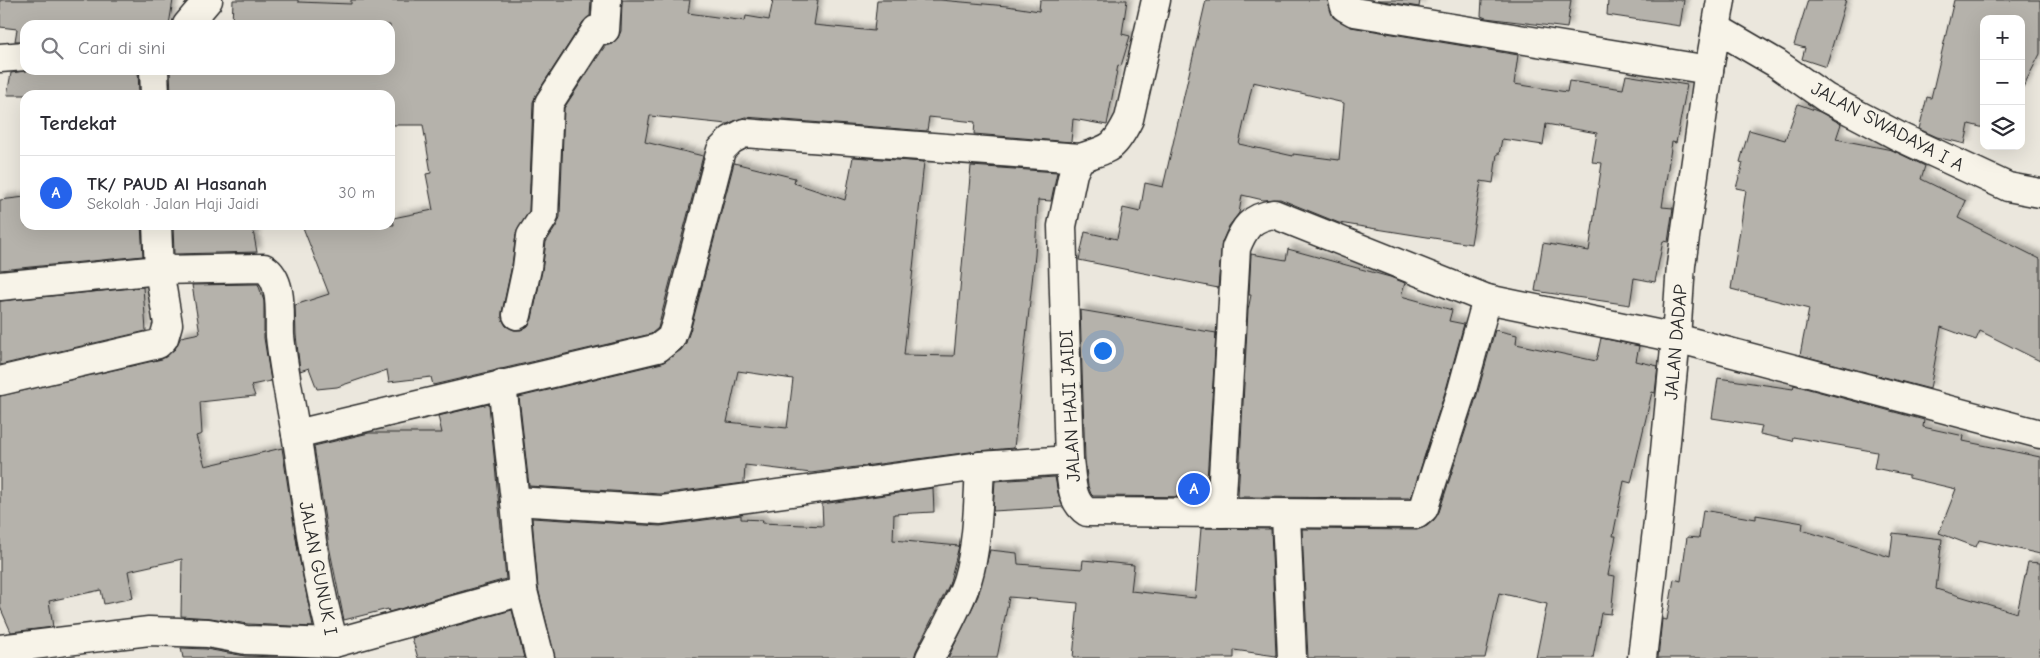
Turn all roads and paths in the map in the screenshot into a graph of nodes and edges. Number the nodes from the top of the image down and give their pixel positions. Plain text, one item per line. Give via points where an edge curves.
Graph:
1 (208, 0) edge
2 (607, 0) edge
3 (1156, 0) edge
4 (1344, 0) edge
5 (1721, 0) edge
6 (191, 20) edge
7 (1716, 28) junction
8 (20, 56) edge
9 (0, 58) edge
10 (1708, 70) junction
11 (154, 75) edge
12 (155, 90) edge
13 (1080, 158) junction
14 (2040, 193) edge
15 (157, 230) edge
16 (159, 270) junction
17 (0, 286) edge
18 (1487, 299) junction
19 (517, 315) dead end
20 (1676, 338) junction
21 (0, 381) edge
22 (502, 384) junction
23 (296, 434) junction
24 (2040, 434) edge
25 (1069, 460) junction
26 (980, 466) junction
27 (515, 502) junction
28 (1221, 513) junction
29 (1286, 515) junction
30 (523, 591) junction
31 (334, 643) junction
32 (0, 649) edge
33 (540, 658) edge
34 (930, 658) edge
35 (1292, 658) edge
36 (1642, 658) edge

1 - 6 street
2 - 19 street via 605,30 596,30 549,103 544,216 531,236
3 - 13 street via 1129,119 1109,148
4 - 10 street via 1345,7 1354,12
5 - 7 street
7 - 10 street, JALAN DADAP
7 - 14 street, JALAN SWADAYA I A via 1776,63 1826,98 1900,136 2008,187
8 - 9 street
10 - 20 street, JALAN DADAP via 1681,265
11 - 12 street
13 - 22 street via 744,133 721,150 671,338 658,348
13 - 25 street, JALAN HAJI JAIDI via 1073,173 1062,226
15 - 16 street
16 - 17 street, JALAN GUNUK I
16 - 21 street via 168,324 164,338 158,344
16 - 23 street, JALAN GUNUK I via 264,268 270,272 277,287 281,338
18 - 20 street
18 - 28 street via 1274,214 1260,216 1243,230 1236,248
18 - 29 street, JALAN HAJI JAIDI via 1424,508 1416,514
20 - 24 street
20 - 36 street, JALAN DADAP
22 - 23 street
22 - 27 street
23 - 31 street, JALAN GUNUK I via 316,566
25 - 26 street
25 - 28 street, JALAN HAJI JAIDI via 1074,497 1079,507 1087,512
26 - 27 street via 661,510
26 - 34 street via 977,524 967,581
27 - 30 street
28 - 29 street, JALAN HAJI JAIDI
29 - 35 street
30 - 31 street
30 - 33 street
31 - 32 street, JALAN GUNUK I via 246,640 208,633 149,631

